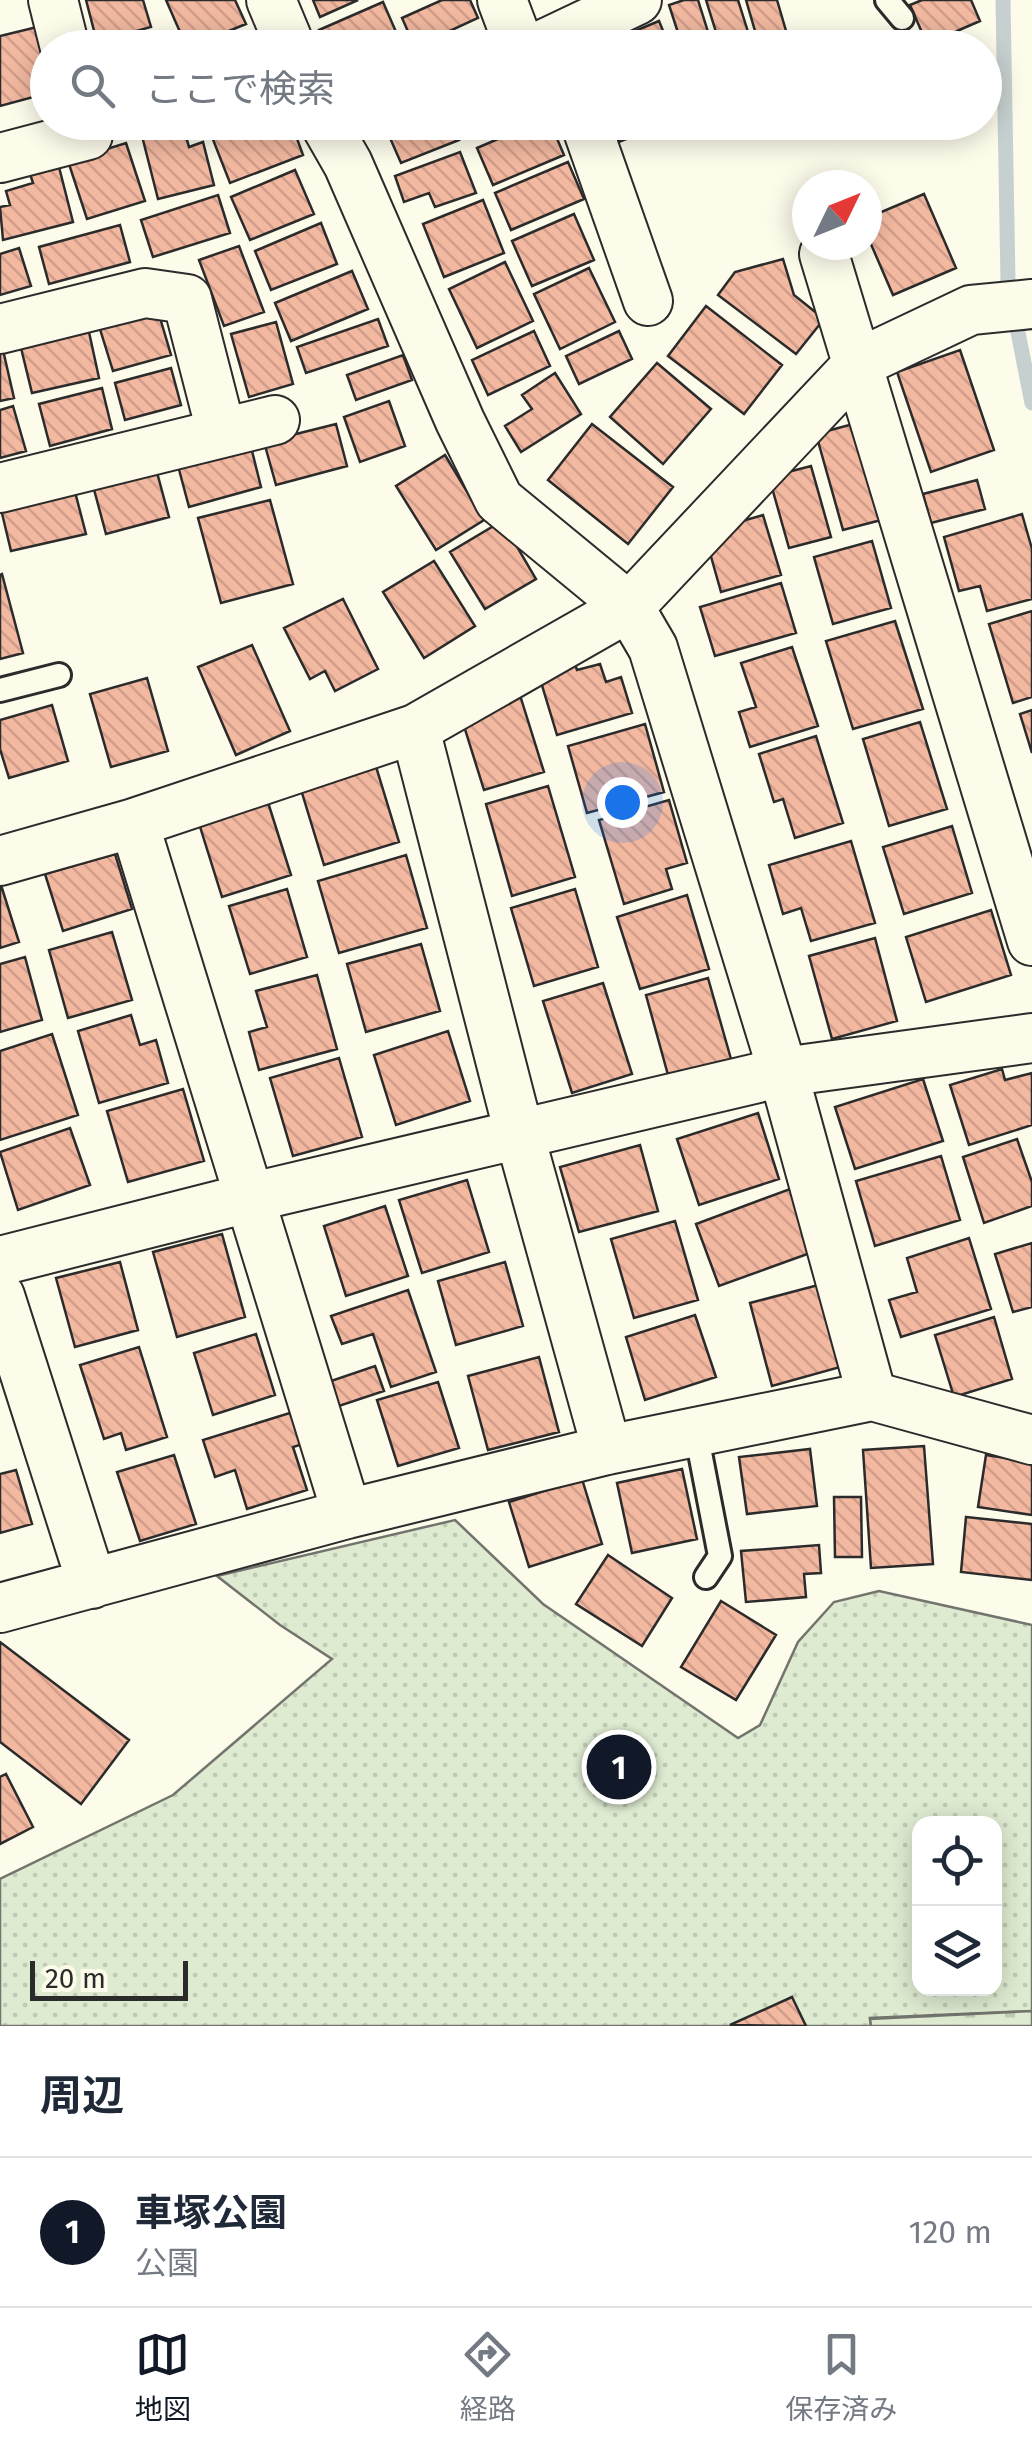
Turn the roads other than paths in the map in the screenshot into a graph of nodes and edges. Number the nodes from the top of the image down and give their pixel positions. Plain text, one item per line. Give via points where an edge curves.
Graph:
1 (53, 0) edge
2 (270, 0) edge
3 (502, 0) edge
4 (637, 0) edge
5 (60, 30) edge
6 (283, 30) edge
7 (529, 30) edge
8 (574, 30) edge
9 (72, 140) edge
10 (335, 140) edge
11 (591, 140) edge
12 (0, 158) edge
13 (826, 260) edge
14 (648, 301) dead end
15 (1032, 304) edge
16 (0, 329) edge
17 (859, 363) junction
18 (275, 420) dead end
19 (221, 431) junction
20 (0, 488) edge
21 (629, 607) junction
22 (58, 675) dead end
23 (0, 690) edge
24 (415, 729) junction
25 (134, 823) junction
26 (0, 861) edge
27 (1032, 941) edge
28 (1032, 1038) edge
29 (783, 1072) junction
30 (519, 1134) junction
31 (248, 1198) junction
32 (0, 1261) edge
33 (0, 1296) edge
34 (872, 1396) junction
35 (696, 1432) junction
36 (1032, 1440) edge
37 (607, 1450) junction
38 (347, 1514) junction
39 (706, 1577) dead end
40 (92, 1584) junction
41 (0, 1608) edge

1 - 5 street
2 - 6 street
3 - 7 street
4 - 8 street
9 - 12 street
10 - 21 street via 499,500
11 - 14 street
13 - 17 street
15 - 17 street via 978,310
16 - 19 street via 146,292 187,300
17 - 21 street
17 - 27 street
18 - 19 street
19 - 20 street
21 - 24 street
21 - 29 street via 653,648
22 - 23 lane
24 - 25 street
24 - 30 street
25 - 26 street
25 - 31 street
28 - 29 street
29 - 30 street
29 - 34 street
30 - 31 street
30 - 37 street
31 - 32 street
31 - 38 street
33 - 40 street
34 - 35 street
34 - 36 street
35 - 37 street
35 - 39 lane via 720,1556
37 - 38 street
38 - 40 street
40 - 41 street

